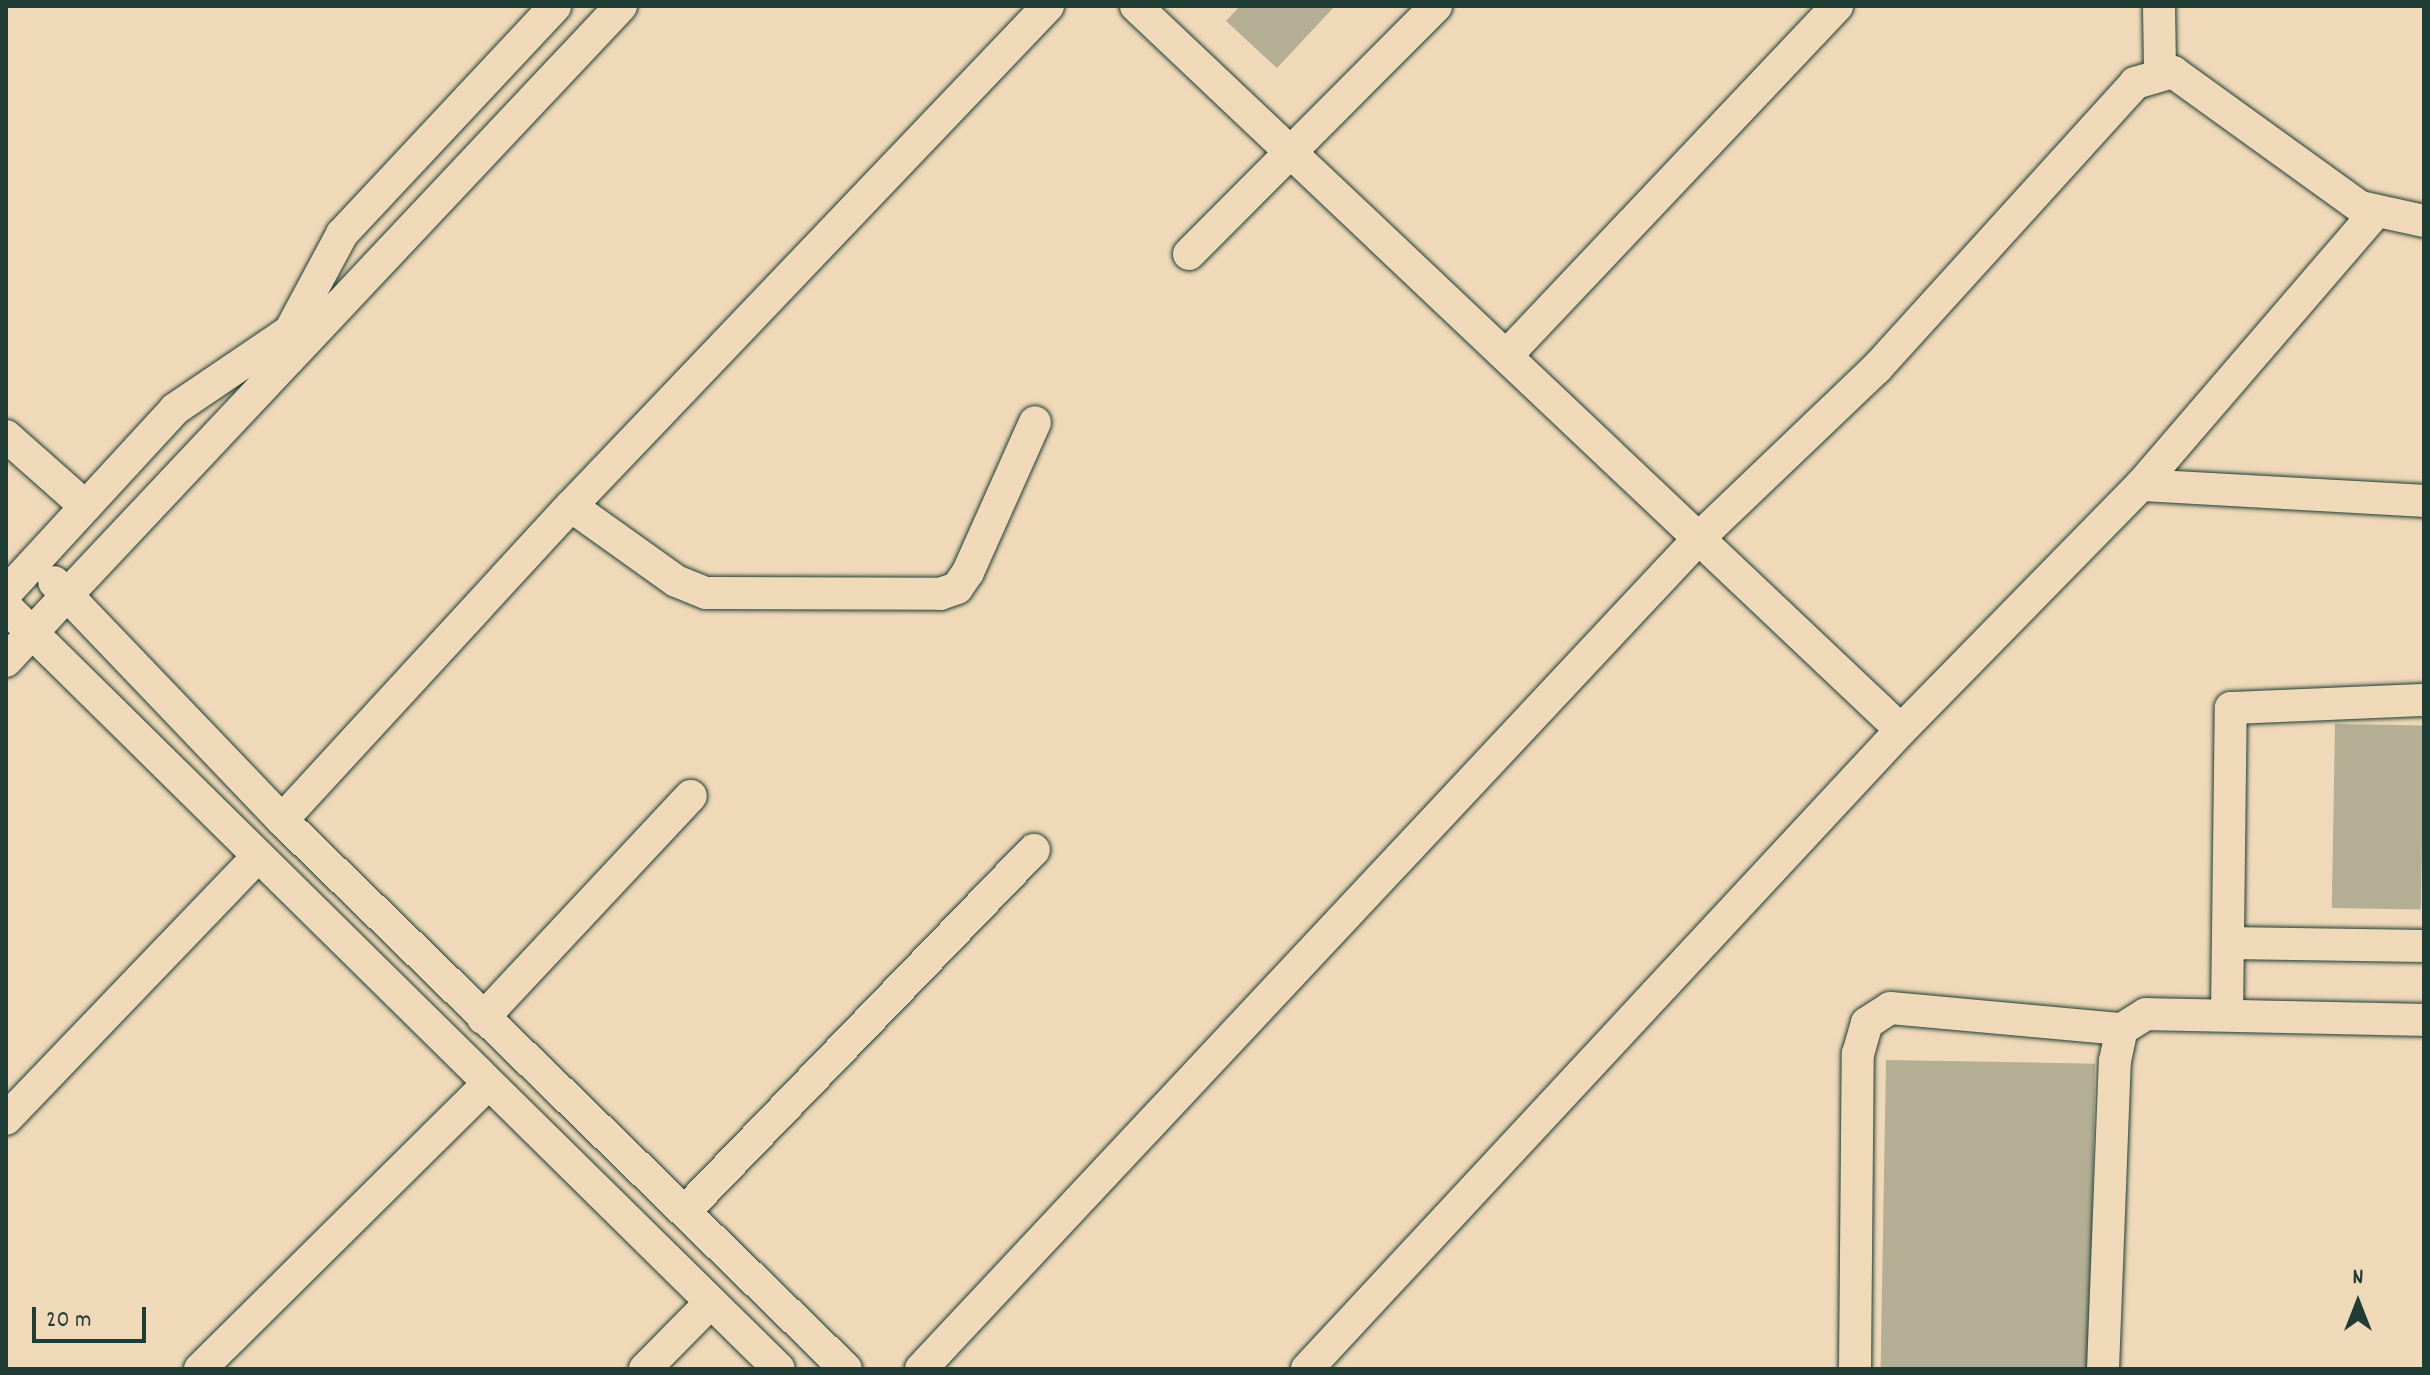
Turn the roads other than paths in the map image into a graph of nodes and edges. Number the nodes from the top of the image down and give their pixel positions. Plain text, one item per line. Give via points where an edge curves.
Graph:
1 (555, 6) edge
2 (621, 6) edge
3 (1048, 6) edge
4 (1136, 6) edge
5 (1436, 6) edge
6 (1837, 6) edge
7 (2159, 6) edge
8 (2160, 71) junction
9 (1290, 157) junction
10 (2375, 213) junction
11 (2424, 221) edge
12 (1189, 254) dead end
13 (312, 321) junction
14 (1508, 354) junction
15 (1035, 422) dead end
16 (6, 436) edge
17 (2141, 485) junction
18 (2424, 501) edge
19 (85, 506) junction
20 (571, 506) junction
21 (1700, 537) junction
22 (33, 564) junction
23 (6, 593) edge
24 (67, 595) junction
25 (6, 607) edge
26 (34, 633) junction
27 (6, 661) edge
28 (2424, 700) edge
29 (1901, 730) junction
30 (691, 796) dead end
31 (282, 820) junction
32 (1034, 850) dead end
33 (255, 859) junction
34 (2228, 943) junction
35 (2424, 946) edge
36 (2227, 1015) junction
37 (483, 1018) junction
38 (2424, 1020) edge
39 (2122, 1029) junction
40 (486, 1086) junction
41 (6, 1119) edge
42 (627, 1152) junction
43 (595, 1188) junction
44 (688, 1208) junction
45 (709, 1304) junction
46 (200, 1369) edge
47 (645, 1369) edge
48 (779, 1369) edge
49 (846, 1369) edge
50 (921, 1369) edge
51 (1307, 1369) edge
52 (1855, 1369) edge
53 (2103, 1369) edge

1 - 13 street via 342,234
2 - 13 street
3 - 20 street
4 - 9 street
5 - 9 street
6 - 14 street
7 - 8 street
8 - 10 street via 2173,72
8 - 21 street via 2135,83 1877,368
9 - 12 street
9 - 14 street
10 - 11 street
10 - 17 street
13 - 19 street via 175,409
13 - 24 street
14 - 21 street
15 - 20 street via 968,572 957,588 940,594 706,593 676,581
16 - 19 street
17 - 18 street
17 - 29 street
19 - 22 street
20 - 31 street
21 - 29 street
21 - 50 street
22 - 23 street
22 - 24 street
24 - 26 street
24 - 31 street
25 - 26 street
26 - 27 street
26 - 33 street
28 - 34 street via 2231,708
29 - 51 street
30 - 37 street
31 - 37 street
32 - 44 street
33 - 40 street
33 - 41 street
34 - 35 street
34 - 36 street
36 - 38 street
36 - 39 street via 2146,1014
37 - 42 street
39 - 52 street via 1890,1008 1867,1023 1858,1054
39 - 53 street via 2115,1061
40 - 43 street
40 - 46 street
42 - 43 street
42 - 44 street
43 - 45 street
44 - 49 street
45 - 47 street
45 - 48 street

